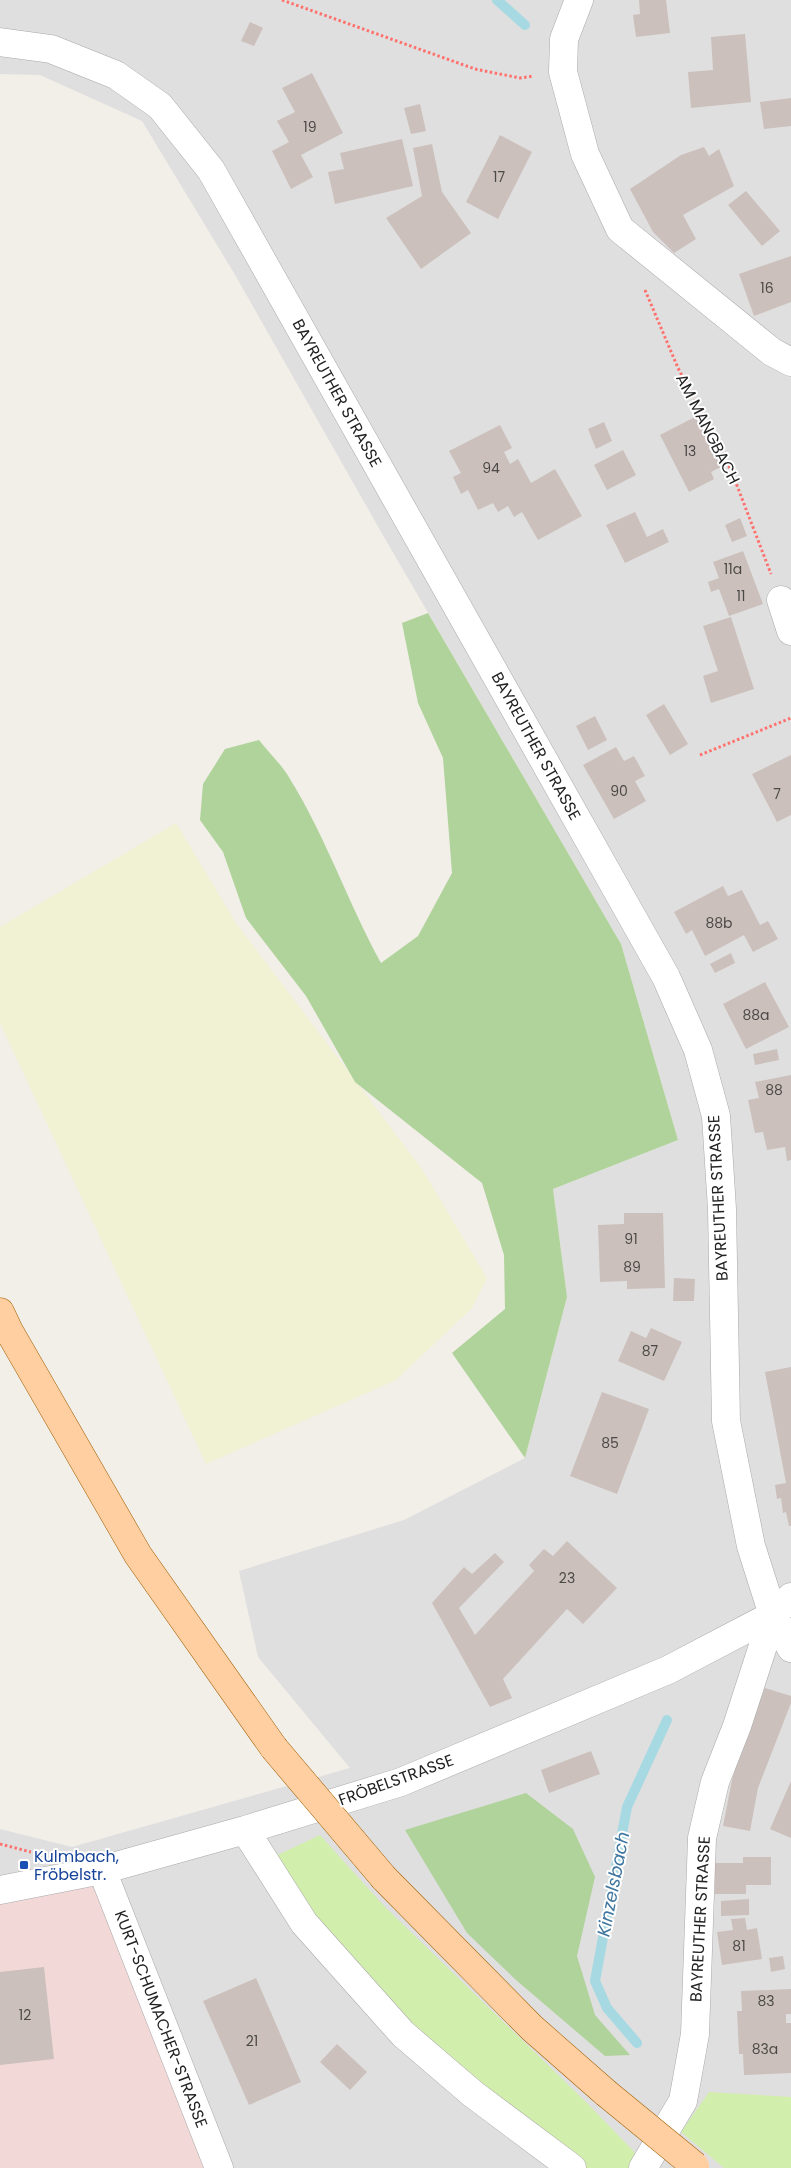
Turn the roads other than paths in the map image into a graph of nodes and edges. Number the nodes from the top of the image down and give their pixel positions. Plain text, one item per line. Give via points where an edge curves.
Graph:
1 (579, 0) edge
2 (0, 42) edge
3 (791, 362) edge
4 (781, 600) road end
5 (791, 631) edge
6 (0, 1312) edge
7 (782, 1606) edge
8 (791, 1648) edge
9 (246, 1830) junction
10 (102, 1870) junction
11 (0, 1890) edge
12 (696, 2167) edge
13 (219, 2168) edge
14 (572, 2168) edge
15 (643, 2168) edge

1 - 3 street via 564,40 563,72 585,154 620,229 772,352
2 - 7 street, BAYREUTHER STRASSE via 50,49 116,75 160,106 211,170 666,977 698,1050 716,1116 722,1209 726,1421 750,1546
4 - 5 street
6 - 12 main road, bridge via 138,1555 274,1748 384,1878 532,2028
7 - 8 street, BAYREUTHER STRASSE
7 - 9 street, FRÖBELSTRASSE via 668,1670 402,1782
7 - 15 street, BAYREUTHER STRASSE via 715,1782 702,1838 695,2034 683,2101
9 - 10 street, FRÖBELSTRASSE
9 - 14 street via 304,1924 403,2034 473,2094
10 - 11 street, FRÖBELSTRASSE
10 - 13 street, KURT-SCHUMACHER-STRASSE

